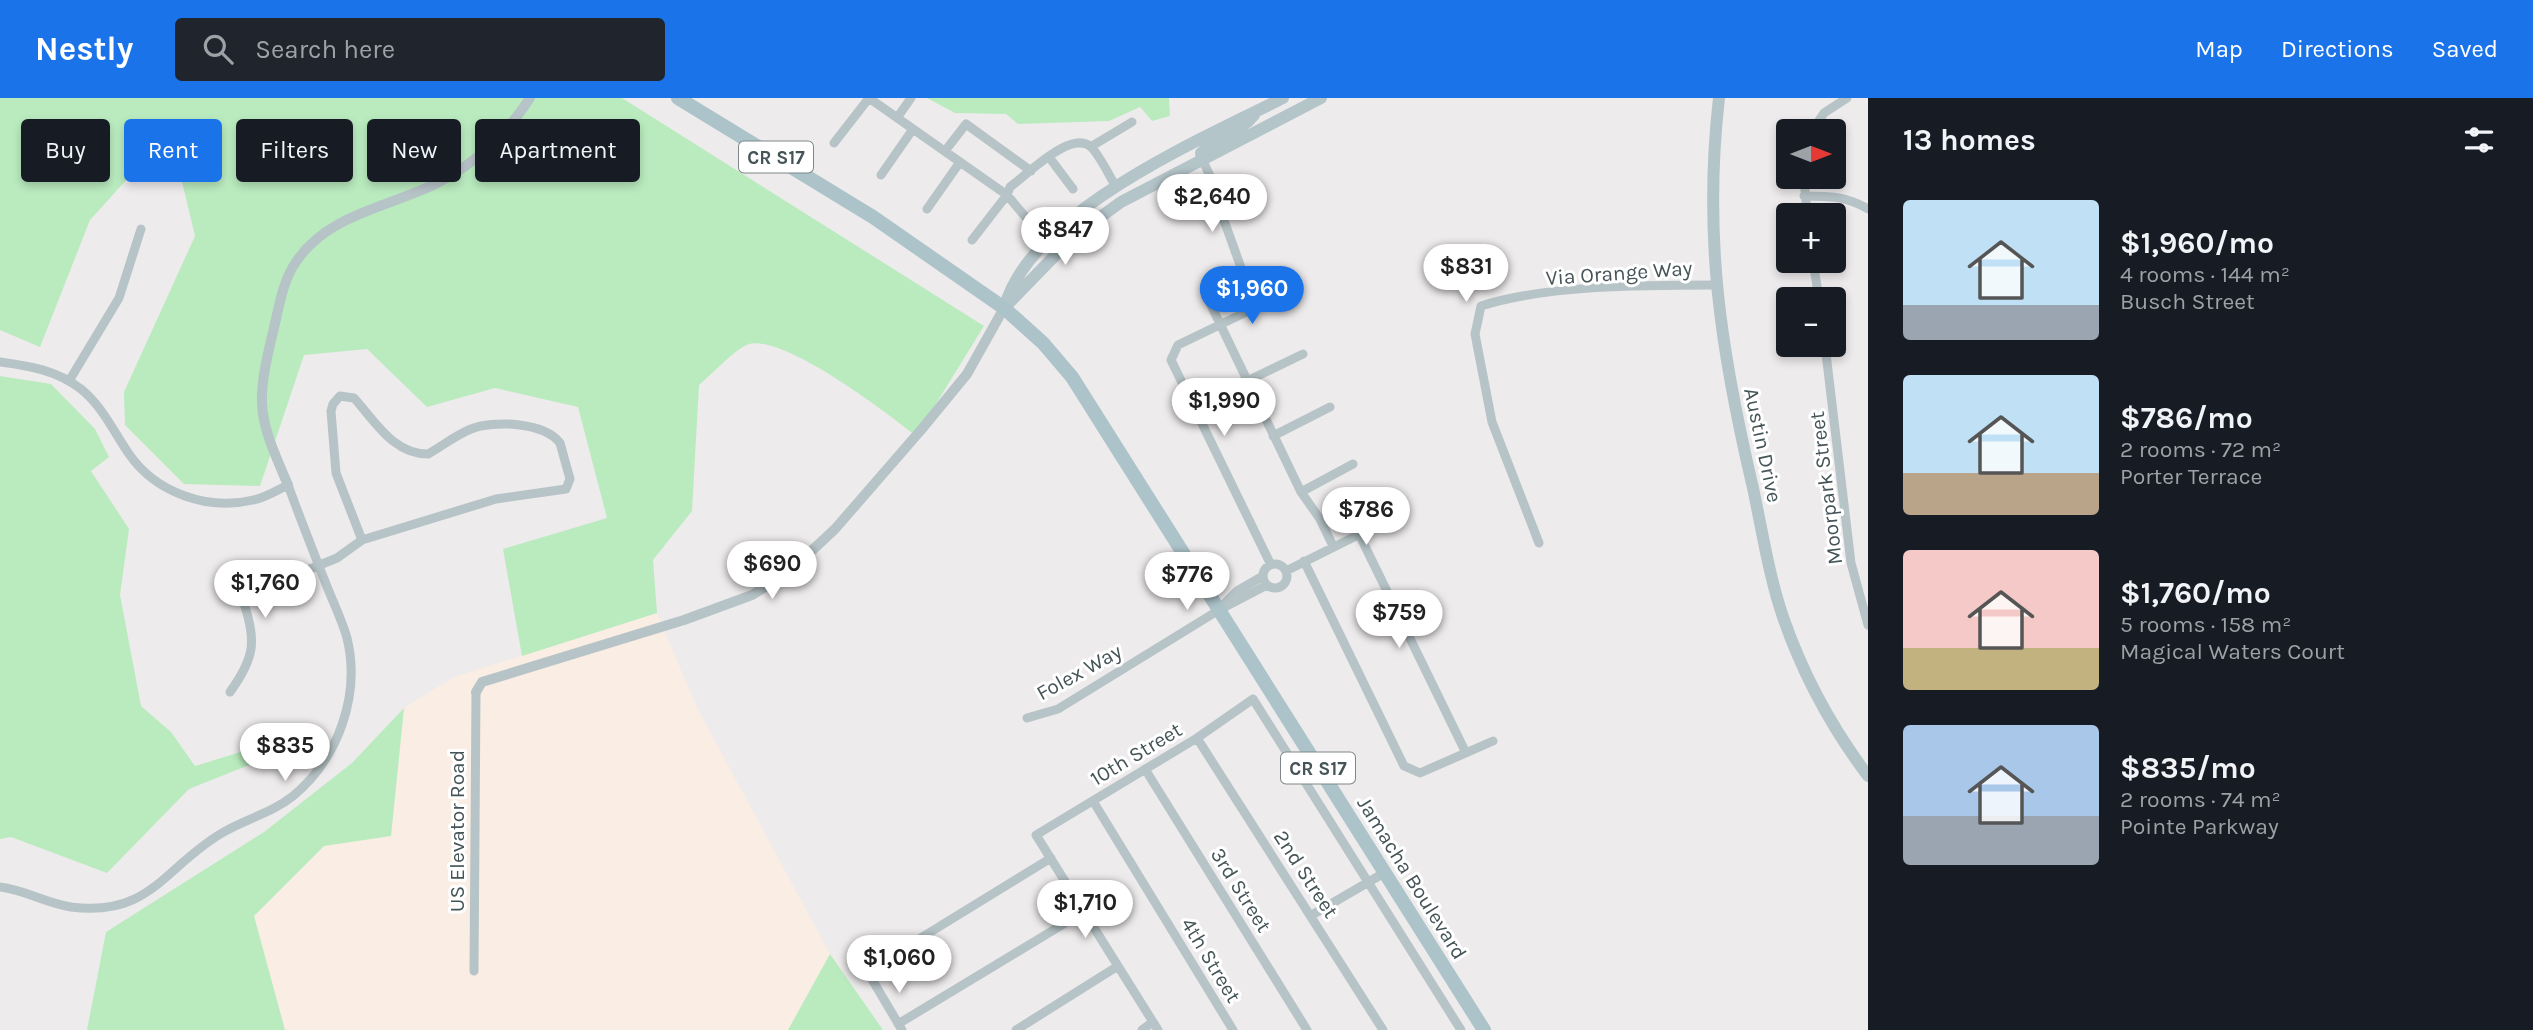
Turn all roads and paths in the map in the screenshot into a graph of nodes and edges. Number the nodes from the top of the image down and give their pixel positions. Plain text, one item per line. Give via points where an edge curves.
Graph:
1 (530, 98) edge
2 (678, 98) edge
3 (869, 98) edge
4 (911, 98) edge
5 (1283, 98) edge
6 (1321, 98) edge
7 (1719, 98) edge
8 (1847, 98) edge
9 (1256, 111) junction
10 (897, 118) junction
11 (1820, 119) edge
12 (1132, 122) dead end
13 (913, 129) junction
14 (834, 143) dead end
15 (1092, 146) junction
16 (945, 151) junction
17 (1049, 157) junction
18 (1202, 159) junction
19 (960, 162) junction
20 (1031, 171) junction
21 (881, 175) dead end
22 (1116, 187) junction
23 (1073, 189) dead end
24 (1804, 189) edge
25 (1007, 195) junction
26 (1804, 196) junction
27 (1805, 203) edge
28 (927, 209) dead end
29 (1868, 209) edge
30 (1034, 227) dead end
31 (141, 229) dead end
32 (1080, 232) junction
33 (972, 240) dead end
34 (1715, 285) junction
35 (1271, 300) dead end
36 (1004, 308) junction
37 (1220, 324) junction
38 (1303, 354) dead end
39 (1826, 357) edge
40 (0, 362) edge
41 (69, 381) junction
42 (1247, 381) junction
43 (1330, 407) dead end
44 (1273, 436) junction
45 (1353, 464) dead end
46 (288, 485) junction
47 (1301, 492) junction
48 (1386, 521) dead end
49 (1359, 534) junction
50 (362, 540) junction
51 (1539, 543) dead end
52 (1333, 546) junction
53 (1304, 561) junction
54 (318, 565) junction
55 (1270, 565) junction
56 (1286, 571) junction
57 (1265, 581) junction
58 (1219, 610) junction
59 (1868, 625) edge
60 (230, 692) dead end
61 (476, 692) joint
62 (1027, 718) dead end
63 (1197, 738) junction
64 (1493, 741) dead end
65 (1466, 753) junction
66 (1145, 769) junction
67 (1868, 776) edge
68 (1093, 801) junction
69 (1051, 858) junction
70 (1384, 873) junction
71 (1366, 883) junction
72 (0, 887) edge
73 (1085, 911) junction
74 (1312, 915) junction
75 (1118, 966) junction
76 (474, 971) dead end
77 (1156, 1026) edge
78 (900, 1027) edge
79 (1016, 1030) edge
80 (1142, 1030) edge
81 (1233, 1030) edge
82 (1307, 1030) edge
83 (1382, 1030) edge
84 (1461, 1030) edge
85 (1484, 1030) edge

1 - 46 street via 515,121 459,171 337,224 310,244 295,263 284,284 261,390 264,430
2 - 36 main road, Jamacha Boulevard / CR S17 via 873,217
3 - 10 street
3 - 14 street
4 - 10 street
5 - 9 main road
6 - 18 main road
7 - 34 main road, Austin Drive via 1711,219
8 - 11 street
9 - 18 main road via 1245,127 1209,145 1201,153
9 - 22 main road
10 - 13 street
12 - 15 street
13 - 16 street
13 - 21 street
15 - 17 street via 1080,141 1067,143
15 - 22 street
16 - 19 street
16 - 20 street via 966,124
17 - 20 street
17 - 23 street
18 - 32 main road via 1121,202
18 - 37 street via 1219,193 1221,212 1244,276 1231,291 1209,301
19 - 25 street
19 - 28 street
20 - 25 street via 1010,187
22 - 32 main road via 1113,196 1084,219
22 - 36 main road via 1046,244 1012,282
24 - 26 street
25 - 30 street
25 - 33 street
26 - 27 street
26 - 29 street via 1852,199
31 - 41 street via 119,298
32 - 36 main road
34 - 51 street, Via Orange Way via 1597,289 1500,299 1481,306 1475,334 1492,422
34 - 67 main road, Austin Drive via 1722,347 1783,616 1828,716
35 - 37 street
36 - 58 main road, Jamacha Boulevard / CR S17 via 1072,377
36 - 61 street via 967,374 835,529 789,572 752,596 482,682
37 - 42 street
37 - 55 street via 1178,345 1171,364
38 - 42 street
39 - 59 street, Moorpark Street via 1851,564
40 - 41 street via 43,369
41 - 46 street via 97,405 138,464 175,492 233,503 257,500
42 - 44 street
43 - 44 street
44 - 47 street
45 - 47 street
46 - 54 street
47 - 52 street
48 - 49 street
49 - 52 street
49 - 65 street
50 - 50 street via 496,499 566,489 570,479 560,443 539,430 495,424 470,429 422,454 389,441 354,398 340,397 332,407 336,473
50 - 54 street
52 - 53 street
53 - 56 street
53 - 65 street via 1404,766 1420,773
54 - 60 street via 268,586 250,588 243,600 253,631 249,658
54 - 72 street via 348,641 350,685 337,740 306,784 276,807 215,838 154,889 129,902 73,907
55 - 56 street via 1280,565
55 - 57 street
56 - 57 street via 1284,584 1276,588
57 - 58 street, Folex Way via 1237,591
58 - 62 street, Folex Way via 1058,709
58 - 70 main road, Jamacha Boulevard / CR S17
61 - 76 street, US Elevator Road
63 - 66 street, 10th Street
63 - 71 street, 10th Street via 1253,699
63 - 74 street, 2nd Street
64 - 65 street
66 - 68 street, 10th Street
66 - 82 street, 3rd Street
68 - 69 street, 10th Street via 1035,835
68 - 81 street, 4th Street
69 - 73 street
69 - 78 street via 867,971
70 - 71 street
70 - 85 main road, Jamacha Boulevard / CR S17
71 - 74 street
71 - 84 street
73 - 75 street
73 - 78 street
74 - 83 street, 2nd Street
75 - 77 street
75 - 79 street
77 - 80 street

